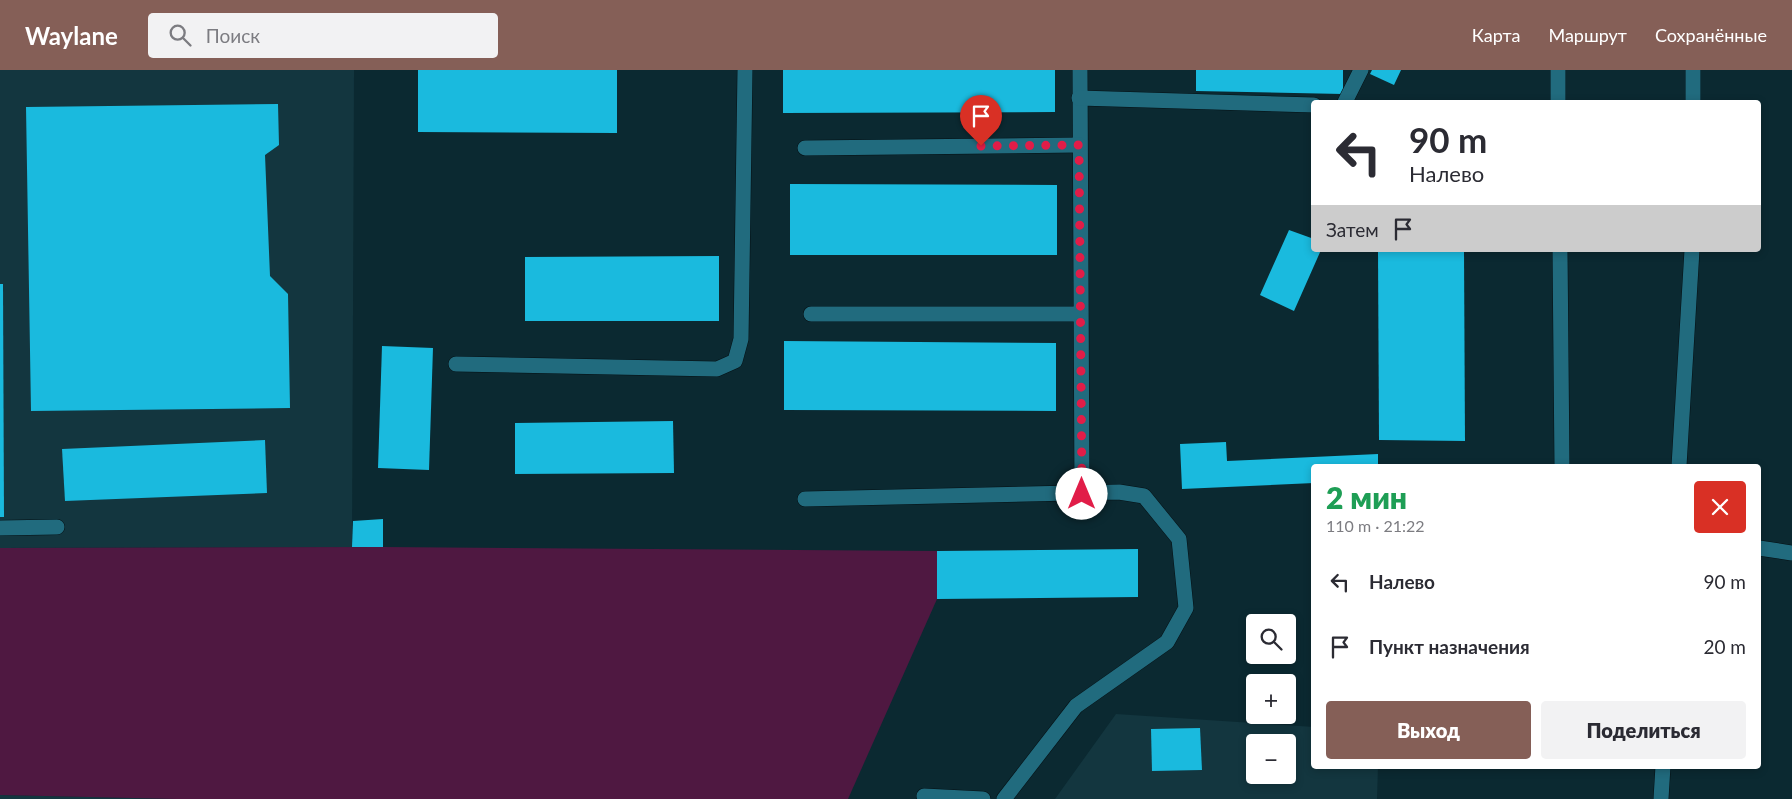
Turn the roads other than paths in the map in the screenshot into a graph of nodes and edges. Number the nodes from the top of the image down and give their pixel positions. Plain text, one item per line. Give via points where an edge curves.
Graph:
1 (745, 70) edge
2 (1080, 70) edge
3 (1360, 70) edge
4 (1558, 70) edge
5 (1693, 70) edge
6 (1079, 98) junction
7 (1346, 100) edge
8 (1558, 100) edge
9 (1693, 100) edge
10 (1311, 105) edge
11 (1079, 145) junction
12 (805, 148) dead end
13 (1560, 252) edge
14 (1692, 252) edge
15 (811, 314) dead end
16 (1080, 314) junction
17 (456, 364) dead end
18 (1562, 464) edge
19 (1680, 464) edge
20 (1082, 494) junction
21 (805, 499) dead end
22 (57, 527) dead end
23 (0, 528) edge
24 (1761, 548) edge
25 (1792, 553) edge
26 (1663, 769) edge
27 (924, 796) dead end
28 (983, 799) edge
29 (1004, 799) edge
30 (1661, 799) edge

1 - 17 street via 741,339 735,361 717,370
2 - 6 street
3 - 7 street
4 - 8 street
5 - 9 street
6 - 10 street
6 - 11 street
11 - 12 street
11 - 16 street
13 - 18 street
14 - 19 street
15 - 16 street
16 - 20 street
20 - 21 street
20 - 29 street via 1118,492 1144,496 1179,539 1186,608 1167,642 1076,706
22 - 23 street
24 - 25 street
26 - 30 street
27 - 28 street

